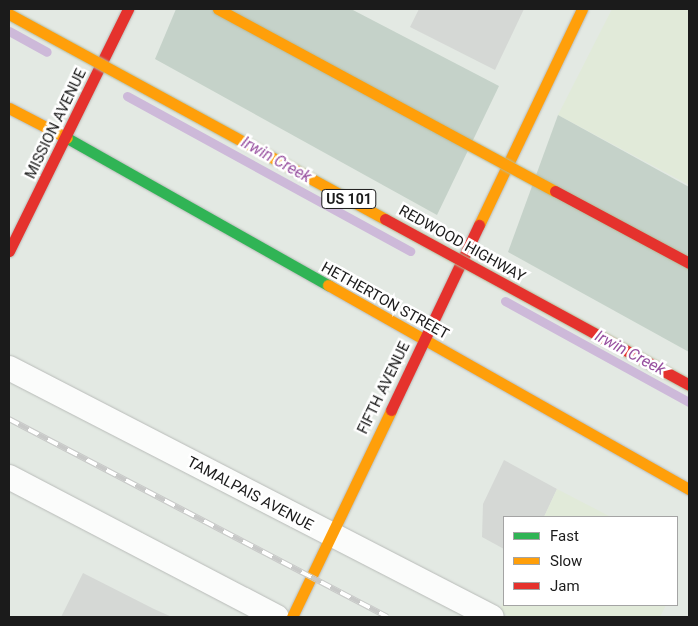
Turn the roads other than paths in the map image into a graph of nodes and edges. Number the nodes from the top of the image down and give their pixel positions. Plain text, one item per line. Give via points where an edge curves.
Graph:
1 (128, 9) edge
2 (218, 9) edge
3 (582, 9) edge
4 (9, 14) edge
5 (9, 108) edge
6 (67, 138) junction
7 (9, 251) edge
8 (689, 264) edge
9 (424, 340) junction
10 (9, 368) edge
11 (689, 385) edge
12 (9, 477) edge
13 (689, 489) edge
14 (330, 536) junction
15 (277, 617) edge
16 (292, 617) edge
17 (492, 617) edge

1 - 6 main road, MISSION AVENUE
2 - 8 main road, bridge
3 - 9 main road, FIFTH AVENUE
4 - 11 main road, REDWOOD HIGHWAY / US 101, bridge
5 - 6 main road, HETHERTON STREET
6 - 7 main road, MISSION AVENUE
6 - 9 main road, HETHERTON STREET
9 - 13 main road, HETHERTON STREET
9 - 14 main road, FIFTH AVENUE
10 - 14 street, TAMALPAIS AVENUE
12 - 15 street
14 - 16 main road, FIFTH AVENUE
14 - 17 street, TAMALPAIS AVENUE

